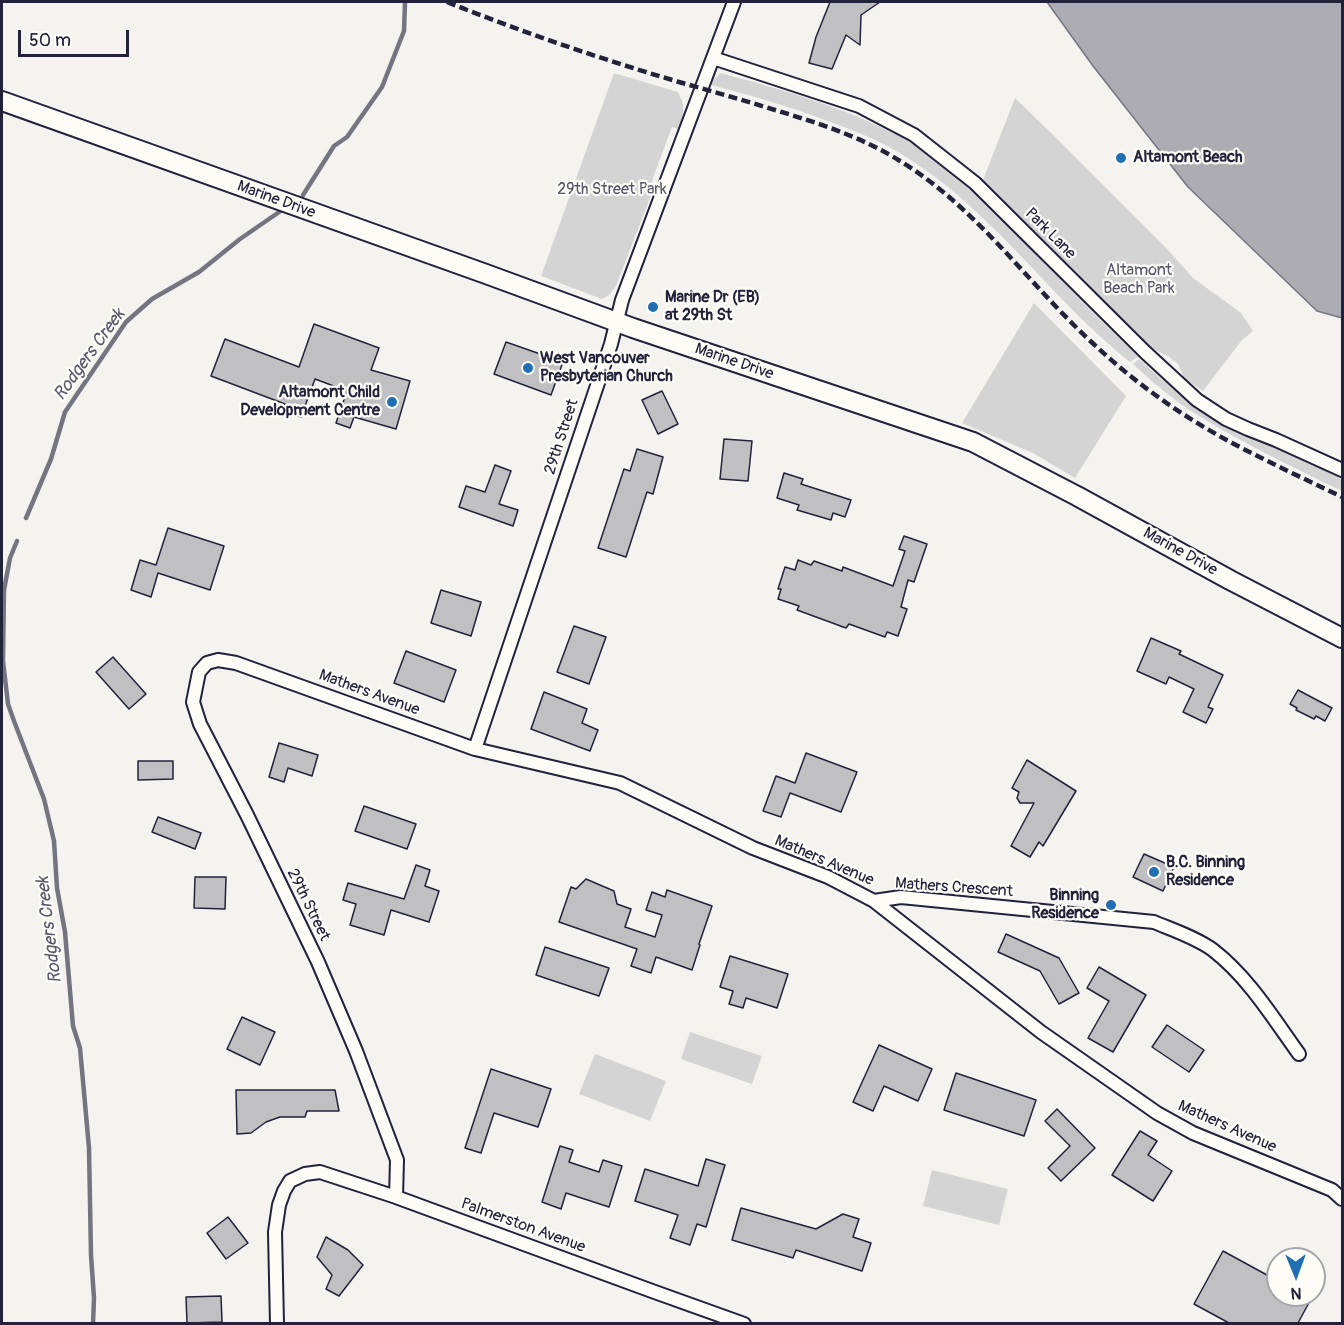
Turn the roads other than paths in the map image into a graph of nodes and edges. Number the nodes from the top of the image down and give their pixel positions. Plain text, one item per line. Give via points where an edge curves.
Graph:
1 (734, 2) edge
2 (712, 58) junction
3 (2, 101) edge
4 (616, 322) junction
5 (1342, 470) edge
6 (1342, 638) edge
7 (236, 663) joint
8 (475, 749) junction
9 (874, 901) junction
10 (1299, 1054) dead end
11 (396, 1197) junction
12 (1342, 1199) edge
13 (277, 1323) edge
14 (744, 1323) edge

1 - 2 street, 29th Street
2 - 4 street, 29th Street
2 - 5 street, Park Lane via 859,106 914,135 975,183 1197,400 1226,419
3 - 4 main road, Marine Drive
4 - 6 main road, Marine Drive via 973,442
4 - 8 street, 29th Street
7 - 8 street, Mathers Avenue
7 - 11 street, 29th Street via 207,663 199,672 193,702 200,724 318,962 356,1051 397,1160
8 - 9 street, Mathers Avenue via 620,783
9 - 10 street, Mathers Crescent via 901,897 1154,922 1212,949 1242,976
9 - 12 street, Mathers Avenue via 1041,1032 1157,1113 1193,1133 1332,1190
11 - 13 street, Palmerston Avenue via 320,1172 290,1181 279,1205 275,1232
11 - 14 street, Palmerston Avenue

